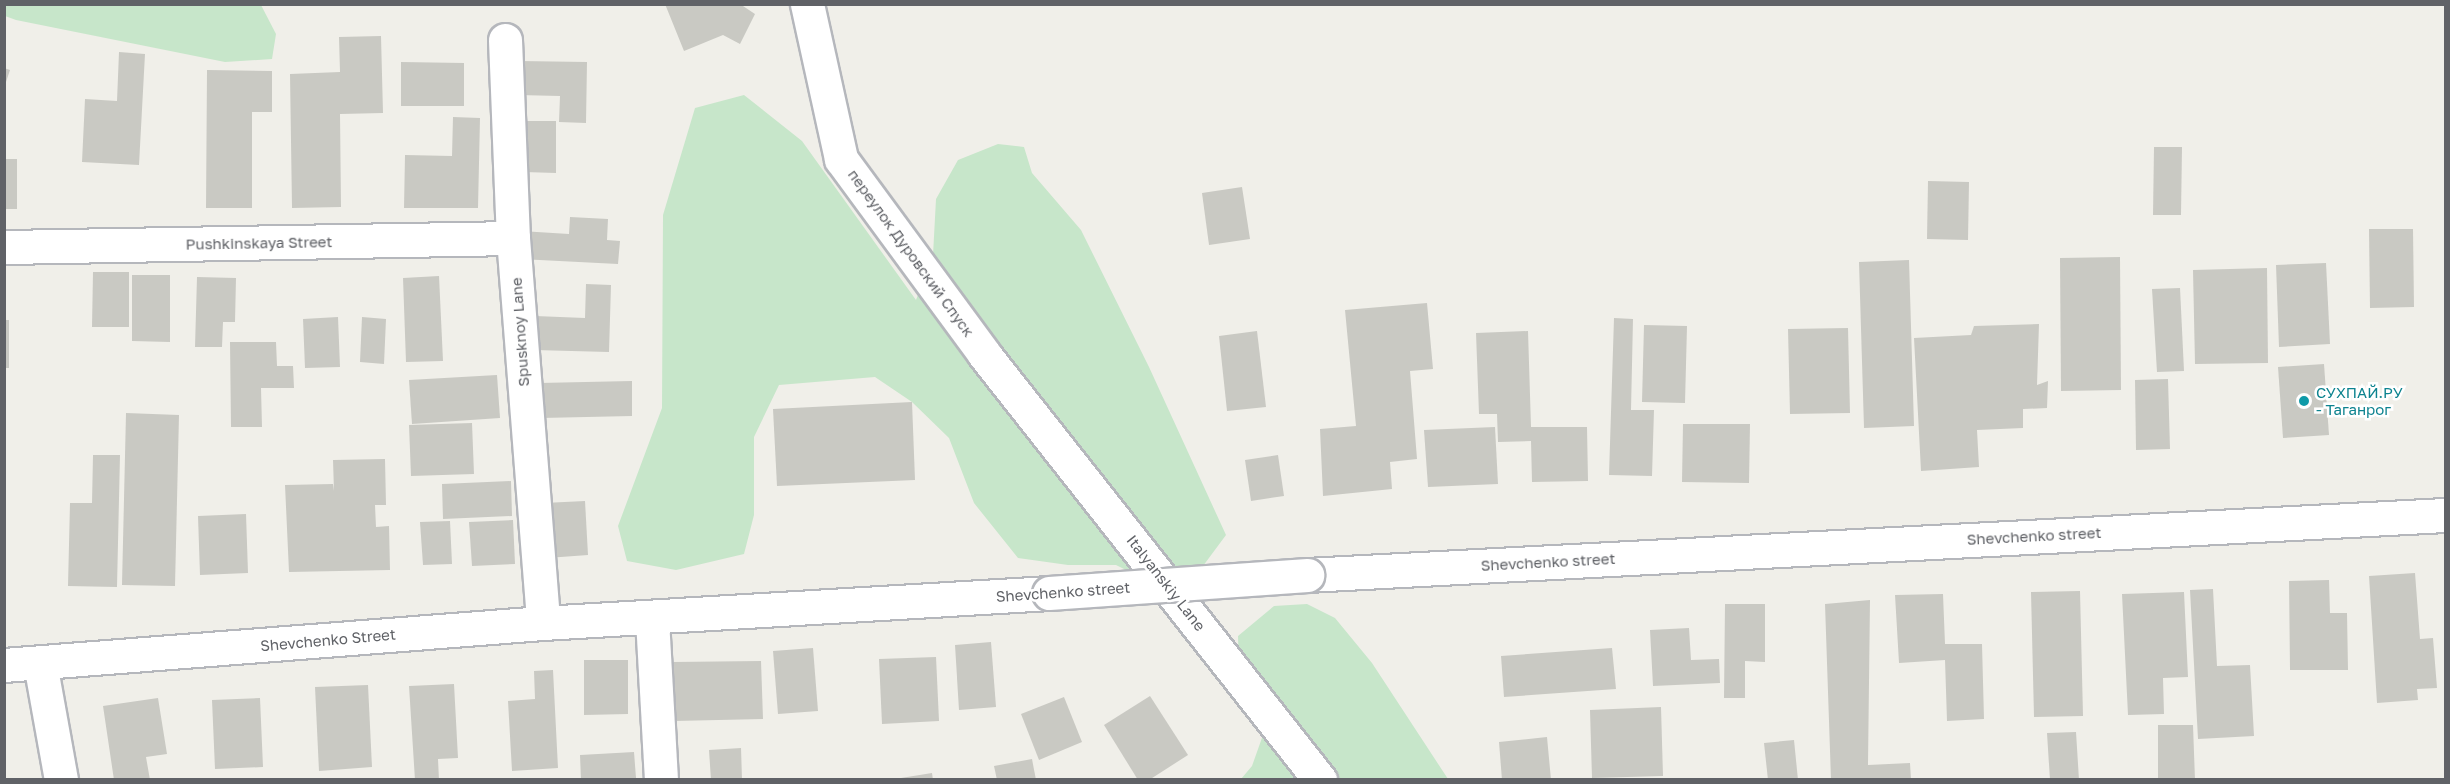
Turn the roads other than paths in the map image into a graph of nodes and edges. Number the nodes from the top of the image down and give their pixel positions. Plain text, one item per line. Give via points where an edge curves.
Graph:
1 (807, 4) edge
2 (505, 40) dead end
3 (513, 238) junction
4 (4, 247) edge
5 (1011, 387) joint
6 (2445, 515) edge
7 (652, 619) junction
8 (543, 623) junction
9 (40, 663) junction
10 (4, 665) edge
11 (61, 780) edge
12 (661, 780) edge
13 (1320, 780) edge

1 - 5 street, переулок Дуровский Спуск via 841,159
2 - 3 street, Spusknoy Lane
3 - 4 street, Pushkinskaya Street
3 - 8 street, Spusknoy Lane
5 - 13 street, Italyanskiy Lane
6 - 7 street, Shevchenko street, bridge via 1307,575
7 - 8 street, Shevchenko Street
7 - 12 street
8 - 9 street, Shevchenko Street
9 - 10 street, Shevchenko Street
9 - 11 street

